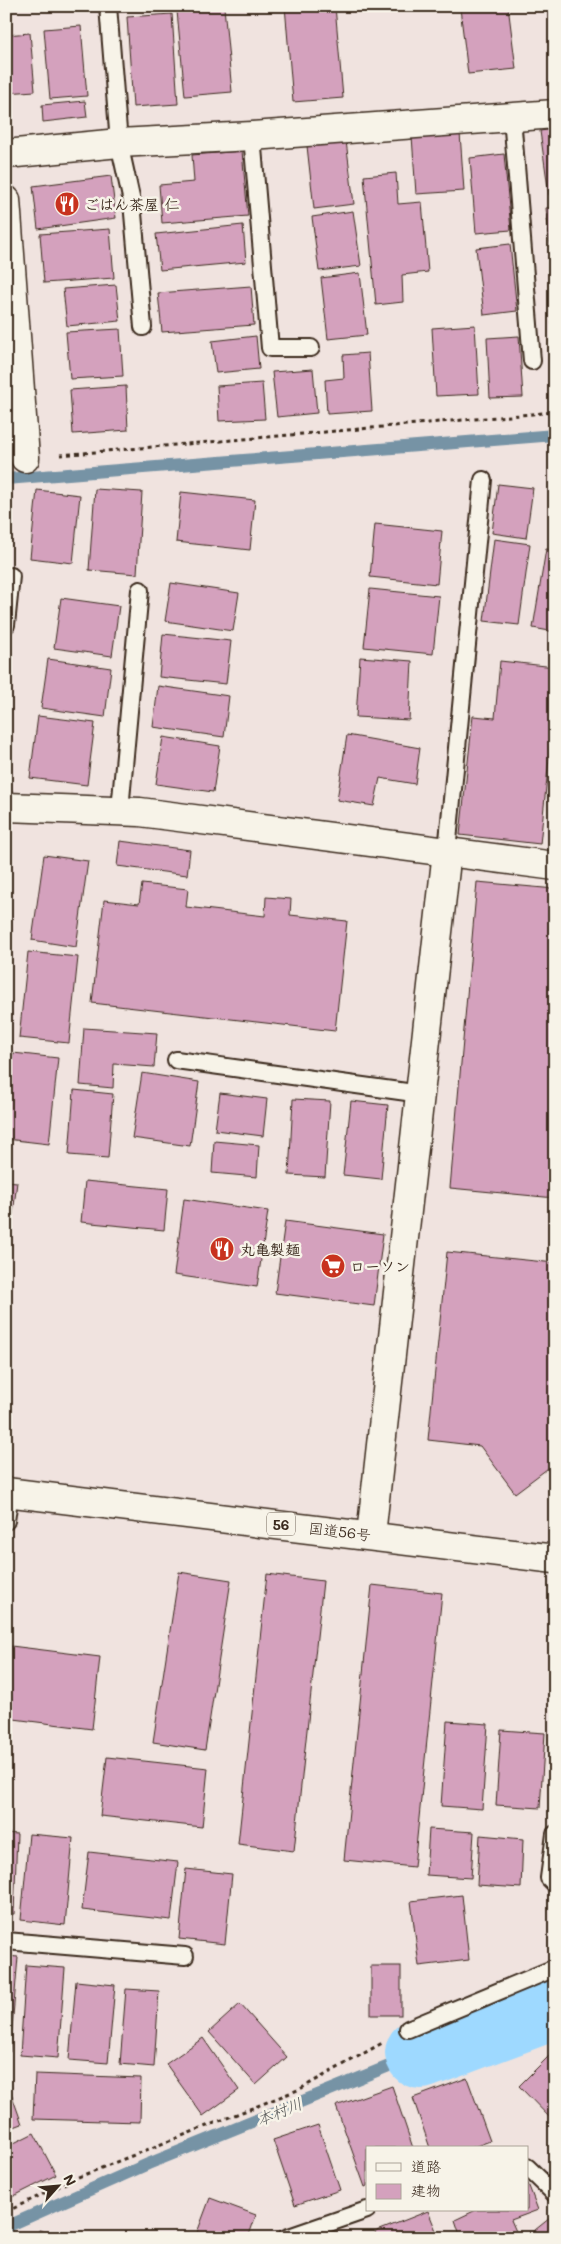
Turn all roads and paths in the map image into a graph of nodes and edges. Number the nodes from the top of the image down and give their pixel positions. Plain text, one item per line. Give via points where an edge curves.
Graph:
1 (108, 6) edge
2 (555, 114) edge
3 (512, 117) junction
4 (252, 136) junction
5 (120, 142) junction
6 (6, 154) edge
7 (6, 200) edge
8 (143, 327) dead end
9 (311, 348) dead end
10 (532, 361) dead end
11 (555, 412) edge
12 (25, 458) joint
13 (483, 480) dead end
14 (11, 576) dead end
15 (140, 590) dead end
16 (6, 625) edge
17 (6, 807) edge
18 (120, 810) junction
19 (447, 851) junction
20 (555, 866) edge
21 (176, 1060) dead end
22 (421, 1094) junction
23 (8, 1492) edge
24 (6, 1521) edge
25 (372, 1535) junction
26 (555, 1558) edge
27 (555, 1834) edge
28 (555, 1884) edge
29 (6, 1941) edge
30 (185, 1956) dead end
31 (555, 1968) edge
32 (408, 2029) joint
33 (528, 2168) edge
34 (555, 2194) edge
35 (366, 2210) edge
36 (6, 2212) edge
37 (286, 2238) edge

1 - 5 lane
2 - 3 main road
3 - 4 main road
3 - 10 lane
4 - 5 main road
4 - 9 lane via 270,348
5 - 6 main road
5 - 8 lane via 132,202
7 - 12 main road
11 - 12 path
13 - 19 lane
14 - 16 lane
15 - 18 lane
17 - 18 main road
18 - 19 main road
19 - 20 main road
19 - 22 main road
21 - 22 lane
22 - 25 main road
23 - 24 lane
23 - 25 main road, 国道56号 / 56
25 - 26 main road, 国道56号 / 56
27 - 28 lane via 549,1878
29 - 30 lane
31 - 32 lane
32 - 36 path via 300,2089 76,2178
33 - 34 lane
35 - 37 lane

